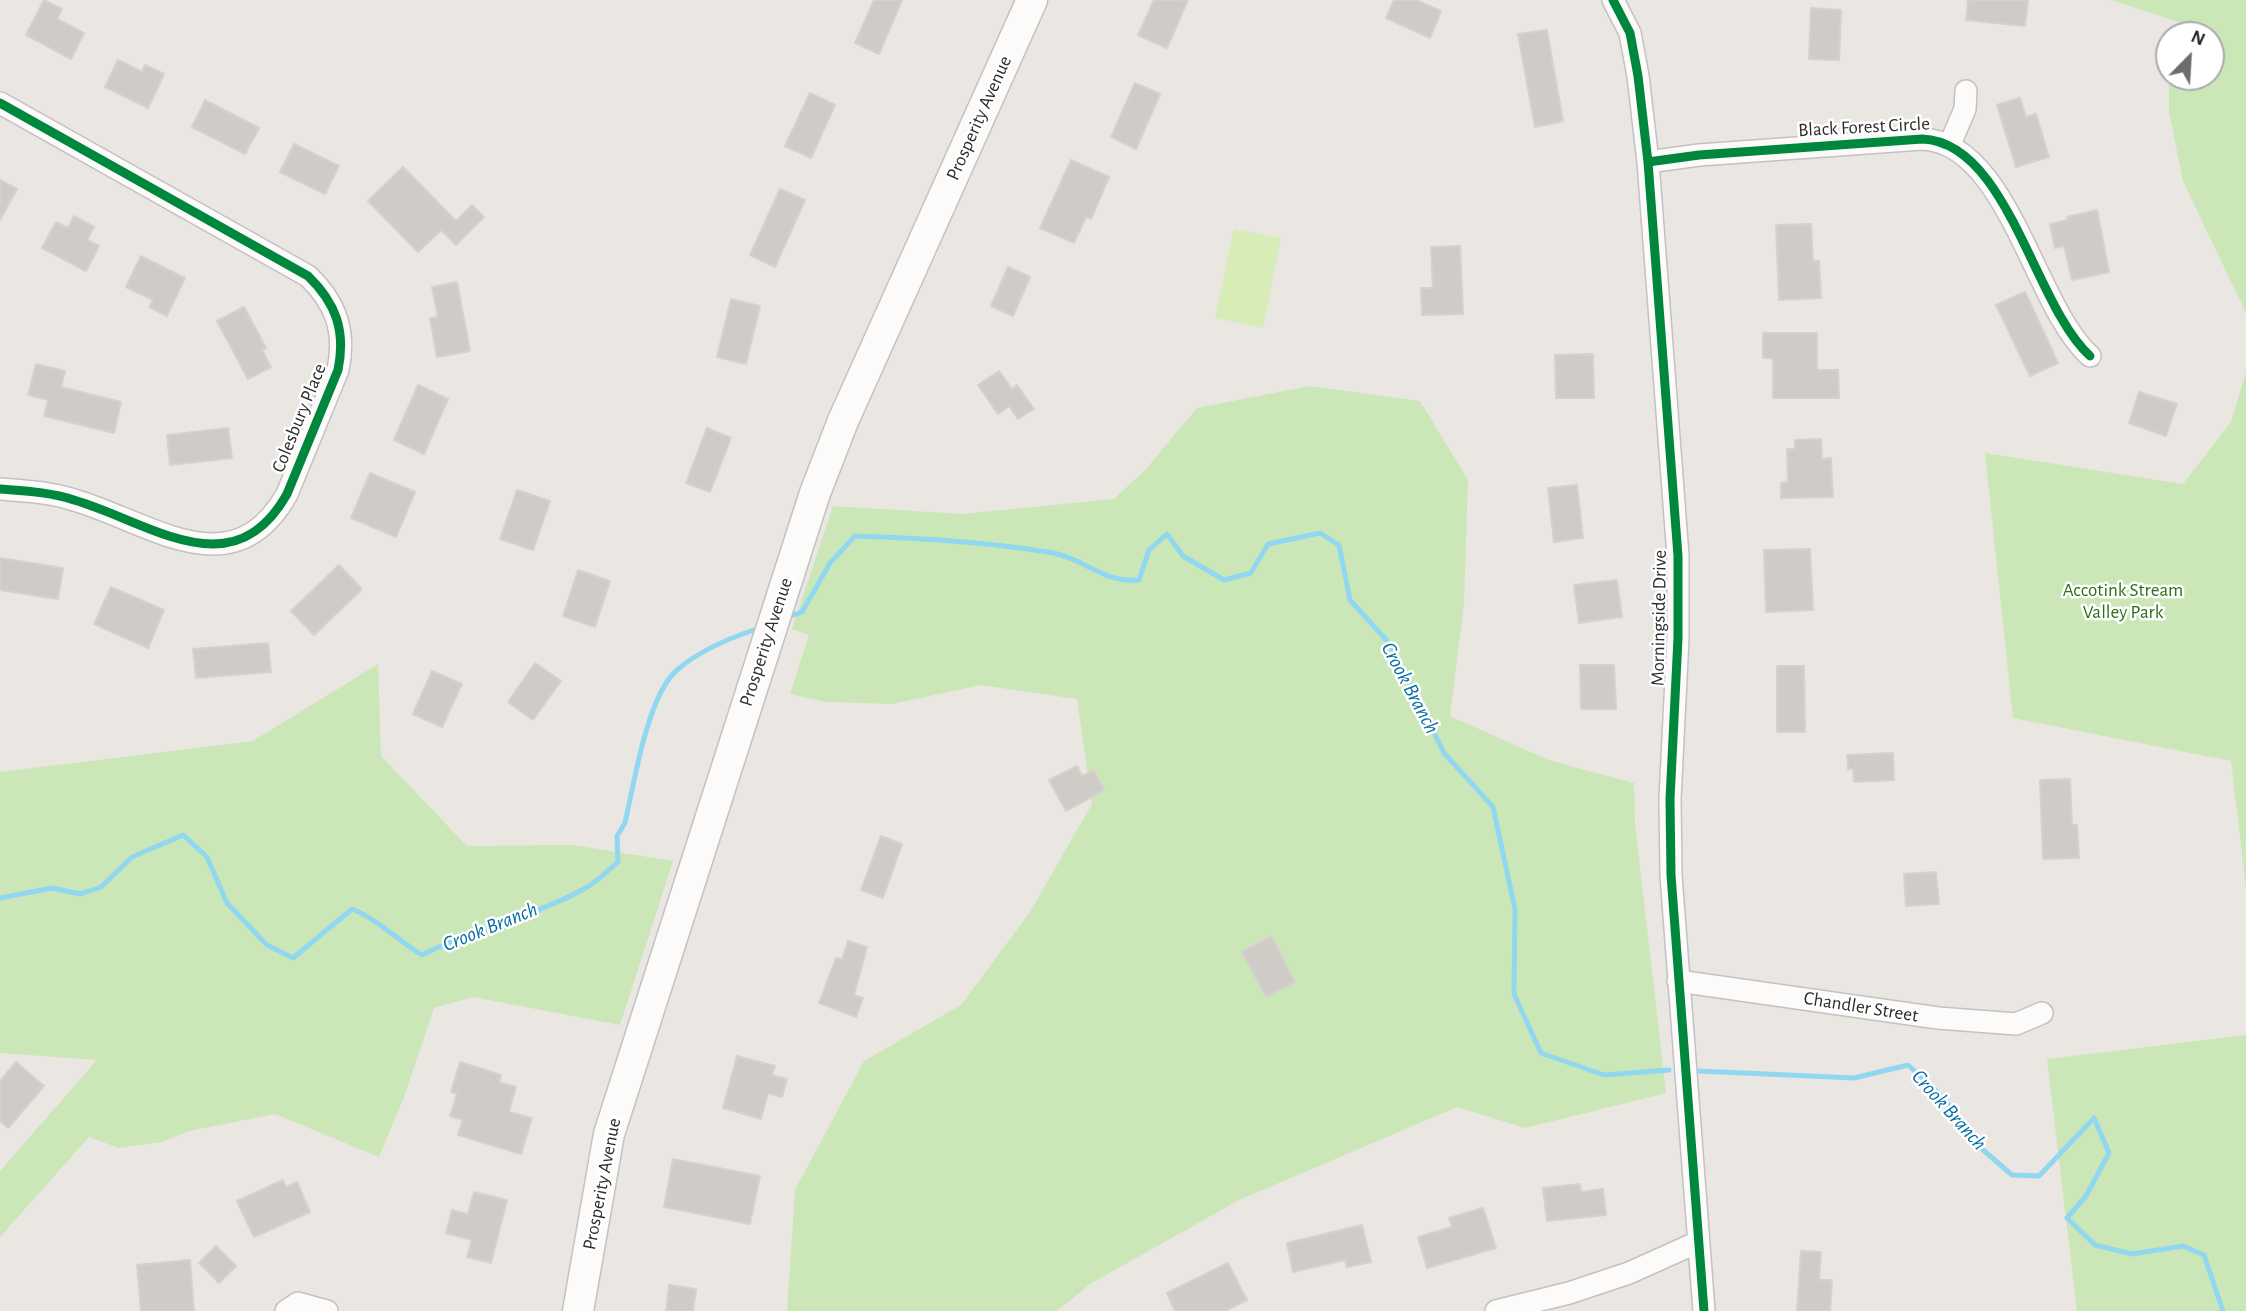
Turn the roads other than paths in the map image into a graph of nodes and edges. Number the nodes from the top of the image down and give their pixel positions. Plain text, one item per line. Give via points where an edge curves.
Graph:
1 (1032, 0) edge
2 (1613, 0) edge
3 (1966, 91) dead end
4 (0, 103) edge
5 (1950, 144) junction
6 (1648, 162) junction
7 (2091, 356) dead end
8 (0, 489) edge
9 (1678, 981) junction
10 (2042, 1013) dead end
11 (1698, 1242) junction
12 (286, 1311) edge
13 (327, 1311) edge
14 (578, 1311) edge
15 (1496, 1311) edge
16 (1704, 1311) edge

1 - 14 main road, Prosperity Avenue via 815,493 609,1135
2 - 6 street, Morningside Drive via 1630,33
3 - 5 street via 1965,109
4 - 8 street, Colesbury Place via 308,276 335,309 342,351 287,494 270,519 247,537 226,544 187,543 73,499
5 - 6 street, Black Forest Circle via 1922,139
5 - 7 street, Black Forest Circle via 1985,179 2067,329
6 - 9 street, Morningside Drive via 1678,556 1670,811
9 - 10 street, Chandler Street via 1938,1018 2017,1024
9 - 11 street, Morningside Drive
11 - 15 street via 1629,1273
11 - 16 street, Morningside Drive
12 - 13 street via 298,1303

